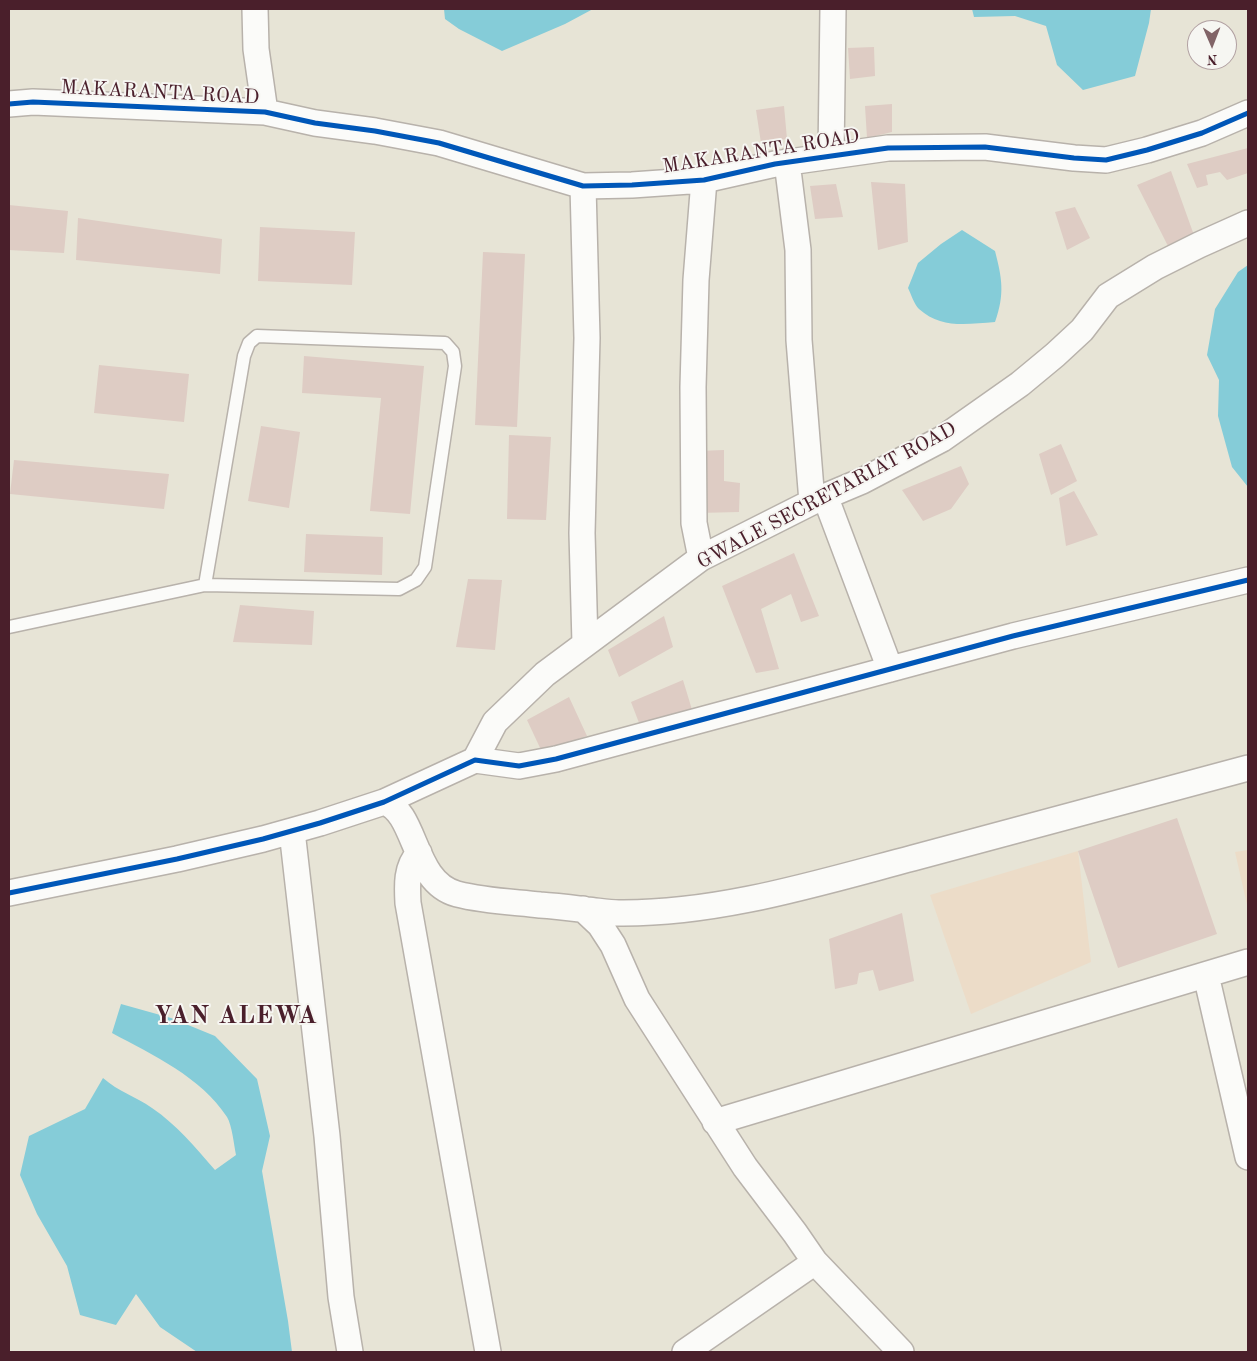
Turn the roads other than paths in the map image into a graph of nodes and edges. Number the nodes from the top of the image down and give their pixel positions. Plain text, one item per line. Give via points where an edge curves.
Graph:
1 (255, 9) edge
2 (833, 9) edge
3 (9, 104) edge
4 (265, 112) junction
5 (1248, 113) edge
6 (830, 155) junction
7 (787, 162) junction
8 (704, 180) junction
9 (583, 186) junction
10 (1248, 223) edge
11 (818, 499) junction
12 (701, 558) junction
13 (1248, 580) edge
14 (205, 585) junction
15 (9, 627) edge
16 (585, 644) junction
17 (890, 670) junction
18 (474, 760) junction
19 (1248, 768) edge
20 (384, 802) junction
21 (292, 831) junction
22 (419, 853) junction
23 (9, 893) edge
24 (583, 909) junction
25 (1248, 962) edge
26 (1206, 975) junction
27 (715, 1122) junction
28 (1248, 1157) edge
29 (814, 1262) junction
30 (350, 1352) edge
31 (488, 1352) edge
32 (685, 1352) edge
33 (901, 1352) edge

1 - 4 street via 256,50
2 - 6 street
3 - 4 street, MAKARANTA ROAD via 33,102
4 - 9 street, MAKARANTA ROAD via 439,143
5 - 6 street, MAKARANTA ROAD via 1202,133 1106,160 985,147 888,148
6 - 7 street, MAKARANTA ROAD
7 - 8 street, MAKARANTA ROAD
7 - 11 street via 798,250 799,340
8 - 9 street, MAKARANTA ROAD
8 - 12 street via 696,280 693,387 694,524
9 - 16 street via 587,338 582,533
10 - 11 street, GWALE SECRETARIAT ROAD via 1199,244 1108,296 1082,330 1055,355 1020,384 942,438 862,481
11 - 12 street, GWALE SECRETARIAT ROAD
11 - 17 street
12 - 16 street, GWALE SECRETARIAT ROAD
13 - 17 street via 1013,636
14 - 14 lane via 249,342 257,336 445,343 453,352 455,366 425,567 416,580 399,588
14 - 15 lane
16 - 18 street, GWALE SECRETARIAT ROAD via 545,674 495,722
17 - 18 street via 556,759 519,766
18 - 20 street
19 - 24 street via 973,843 746,900 689,909 617,914
20 - 21 street
20 - 22 street via 398,811
21 - 23 street via 177,859
21 - 30 street via 326,1126 341,1296
22 - 24 street via 431,878 456,894
22 - 31 street via 409,873 408,903
24 - 27 street via 600,925 613,945 637,999
25 - 26 street
26 - 27 street
26 - 28 street
27 - 29 street
29 - 32 street
29 - 33 street

